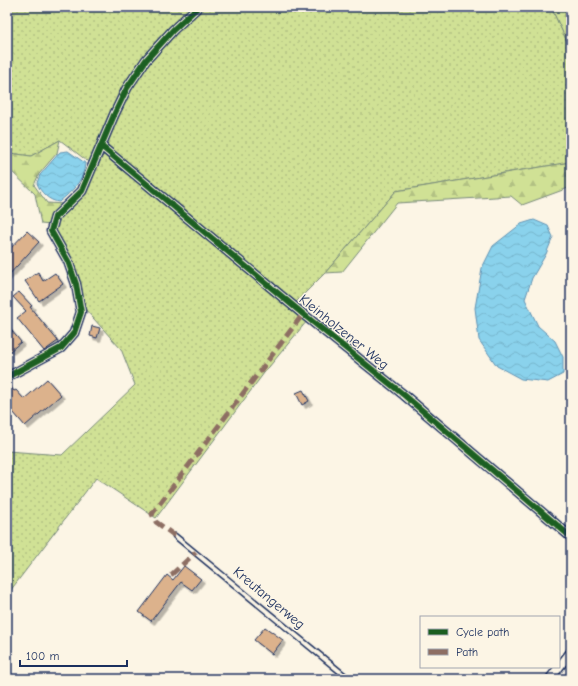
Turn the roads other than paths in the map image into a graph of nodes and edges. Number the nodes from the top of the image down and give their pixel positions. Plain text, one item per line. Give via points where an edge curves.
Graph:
1 (198, 7) edge
2 (101, 146) junction
3 (7, 377) edge
4 (175, 536) dead end
5 (571, 537) edge
6 (571, 652) edge
7 (560, 666) edge
8 (558, 668) edge
9 (349, 679) edge
10 (550, 679) edge

1 - 2 street via 146,60 127,88
2 - 3 street via 82,191 55,216 51,231 68,262 76,284 81,312 74,333 61,348
2 - 5 street, Kleinholzener Weg via 404,395
4 - 9 lane, Kreutangerweg
6 - 7 street
8 - 10 street

